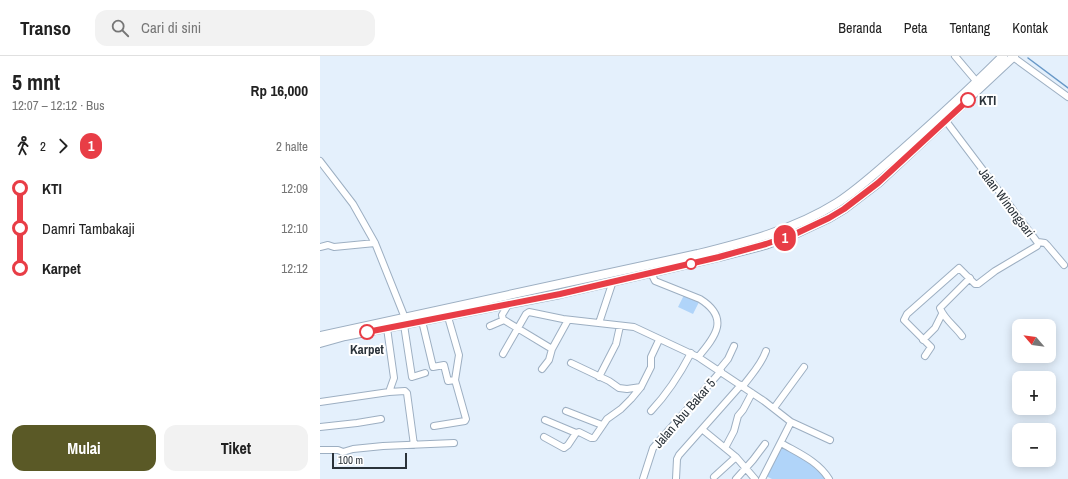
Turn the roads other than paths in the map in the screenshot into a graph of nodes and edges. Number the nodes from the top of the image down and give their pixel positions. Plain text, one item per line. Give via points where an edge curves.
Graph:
1 (955, 56) edge
2 (1003, 56) edge
3 (1013, 57) edge
4 (977, 82) junction
5 (1068, 97) edge
6 (946, 121) junction
7 (320, 161) edge
8 (1038, 242) junction
9 (375, 243) junction
10 (320, 247) edge
11 (1064, 265) dead end
12 (651, 273) junction
13 (970, 278) junction
14 (613, 281) junction
15 (508, 305) junction
16 (942, 314) junction
17 (448, 317) junction
18 (503, 320) junction
19 (568, 320) junction
20 (405, 321) junction
21 (422, 321) junction
22 (599, 323) junction
23 (490, 326) dead end
24 (620, 326) junction
25 (387, 328) junction
26 (517, 329) junction
27 (320, 336) edge
28 (962, 336) dead end
29 (659, 340) junction
30 (923, 340) junction
31 (320, 343) edge
32 (734, 346) dead end
33 (552, 349) junction
34 (766, 351) dead end
35 (691, 353) junction
36 (503, 354) dead end
37 (924, 356) dead end
38 (698, 357) junction
39 (571, 363) dead end
40 (804, 367) dead end
41 (542, 369) dead end
42 (720, 371) junction
43 (425, 374) dead end
44 (599, 377) junction
45 (455, 380) junction
46 (742, 386) junction
47 (641, 387) junction
48 (389, 392) junction
49 (752, 392) junction
50 (320, 402) edge
51 (774, 408) junction
52 (566, 411) dead end
53 (651, 411) dead end
54 (380, 419) dead end
55 (545, 420) dead end
56 (791, 422) junction
57 (602, 425) junction
58 (434, 426) dead end
59 (320, 427) edge
60 (703, 430) junction
61 (576, 433) junction
62 (544, 437) dead end
63 (830, 440) dead end
64 (454, 443) dead end
65 (781, 443) junction
66 (765, 444) dead end
67 (414, 445) junction
68 (725, 448) junction
69 (320, 450) edge
70 (736, 457) junction
71 (747, 468) junction
72 (714, 478) dead end
73 (764, 478) edge
74 (643, 479) edge
75 (676, 479) edge
76 (736, 479) edge
77 (755, 479) edge
78 (829, 479) edge

1 - 4 street
2 - 4 highway
3 - 5 street
3 - 6 highway
4 - 20 highway via 864,184 837,203 793,226 743,243
6 - 8 street, Jalan Winongsari
6 - 12 highway via 878,183 829,218 766,244
7 - 9 street via 353,204
8 - 11 street via 1045,243
8 - 13 street, Jalan Winongsari via 1037,246 978,284
9 - 10 street
9 - 20 street
12 - 14 highway
12 - 38 street via 655,281 700,299 715,312 717,330
13 - 16 street via 940,307
13 - 30 street via 959,268 907,314 904,320
14 - 15 highway
14 - 22 street
15 - 17 highway
15 - 18 street via 502,314
16 - 28 street
16 - 30 street via 935,328
17 - 21 highway
17 - 45 street via 459,355
18 - 23 street
18 - 26 street
19 - 22 street
19 - 26 street via 529,312
19 - 33 street
20 - 21 highway
20 - 25 highway
20 - 27 highway
20 - 43 street via 412,377
21 - 45 street via 433,367 444,365 448,381
22 - 24 street
24 - 29 street via 634,327
24 - 44 street via 616,344
25 - 31 highway
25 - 48 street via 393,380
26 - 33 street
26 - 36 street
29 - 35 street
29 - 47 street via 651,357 651,367
30 - 37 street via 931,347
32 - 42 street, Jalan Abu Bakar 5
33 - 41 street via 549,360
34 - 46 street via 757,369
35 - 38 street
35 - 53 street via 664,397
38 - 42 street
39 - 44 street
40 - 51 street
42 - 46 street
42 - 74 street, Jalan Abu Bakar 5 via 653,448
44 - 47 street via 619,388
45 - 58 street via 466,420
46 - 49 street
46 - 60 street
47 - 57 street
48 - 50 street
48 - 67 street via 407,393
49 - 51 street
49 - 68 street via 738,416
51 - 56 street
52 - 57 street
54 - 59 street
55 - 61 street
56 - 63 street
56 - 65 street
57 - 61 street via 594,438
60 - 68 street
60 - 75 street via 678,457
61 - 62 street via 564,448
64 - 67 street
65 - 73 street
65 - 78 street via 813,462
66 - 71 street
67 - 69 street via 352,449 343,452
68 - 70 street
70 - 71 street
70 - 72 street
71 - 76 street
71 - 77 street

